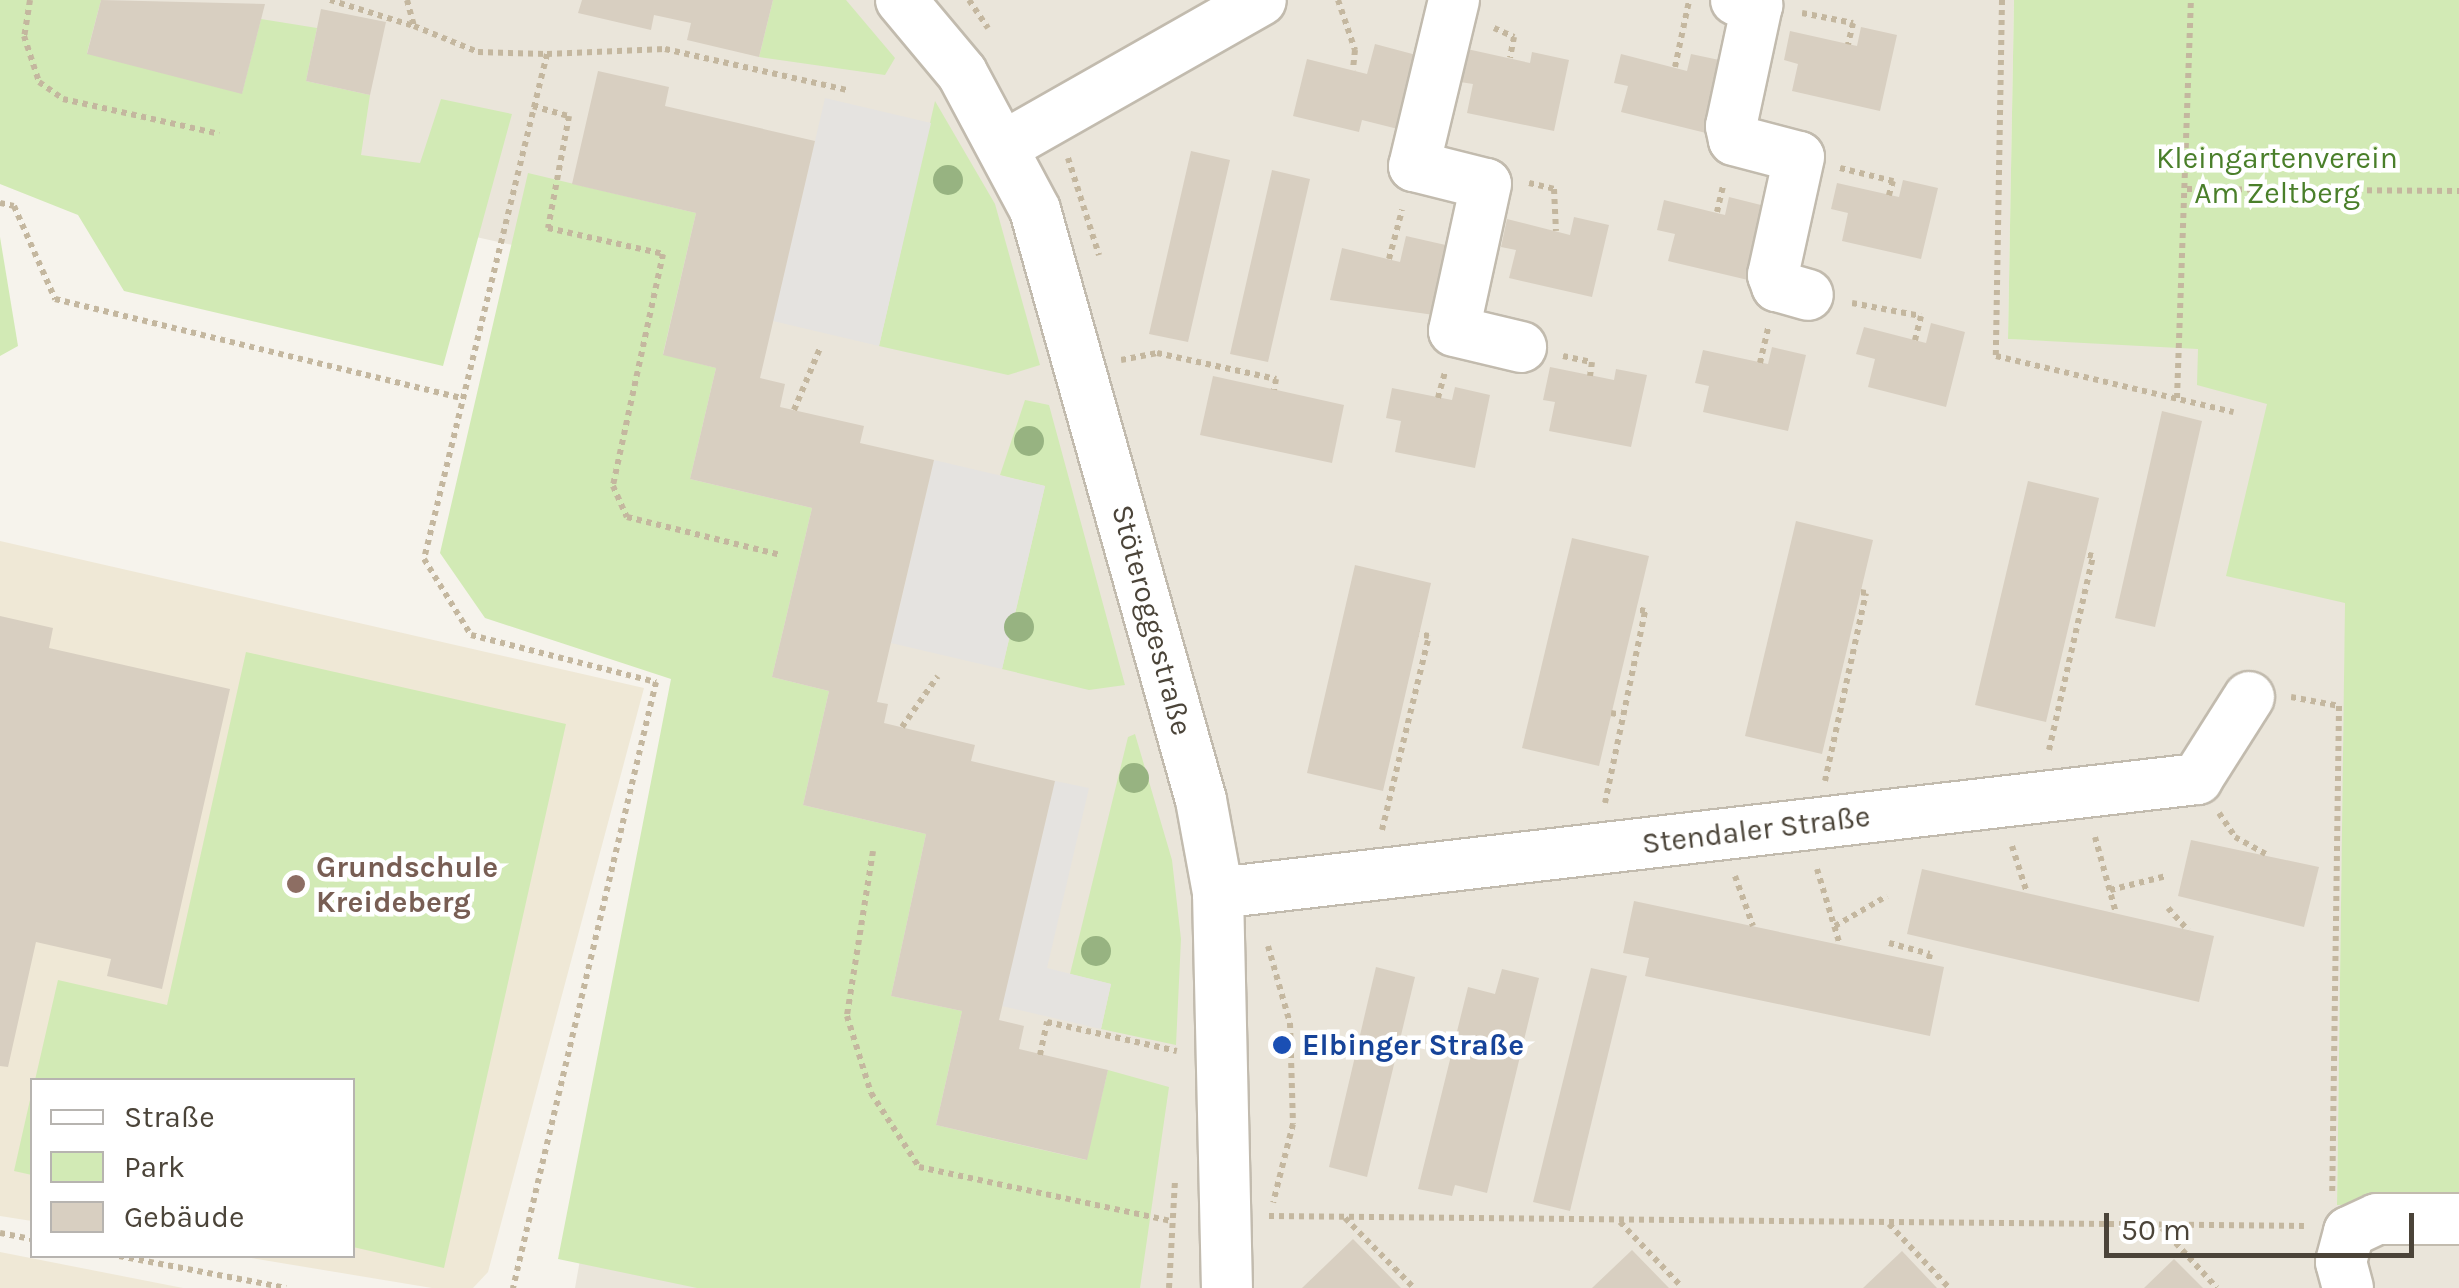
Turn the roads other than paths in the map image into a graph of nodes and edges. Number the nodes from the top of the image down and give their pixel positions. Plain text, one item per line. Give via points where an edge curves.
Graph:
1 (901, 0) edge
2 (1261, 0) edge
3 (1454, 0) edge
4 (1746, 2) edge
5 (1006, 145) junction
6 (1808, 295) road end
7 (1521, 347) dead end
8 (2249, 696) road end
9 (1218, 894) junction
10 (2459, 1219) edge
11 (1226, 1288) edge
12 (2348, 1288) edge

1 - 5 street, Stöteroggestraße via 962,73
2 - 5 street
3 - 7 street via 1414,166 1486,184 1454,332
4 - 6 street via 1731,126 1734,140 1799,157 1772,275 1777,286
5 - 9 street, Stöteroggestraße via 1035,210 1084,368 1201,800
8 - 9 street, Stendaler Straße via 2197,779
9 - 11 street, Stöteroggestraße
10 - 12 street via 2377,1219 2350,1232 2340,1262

